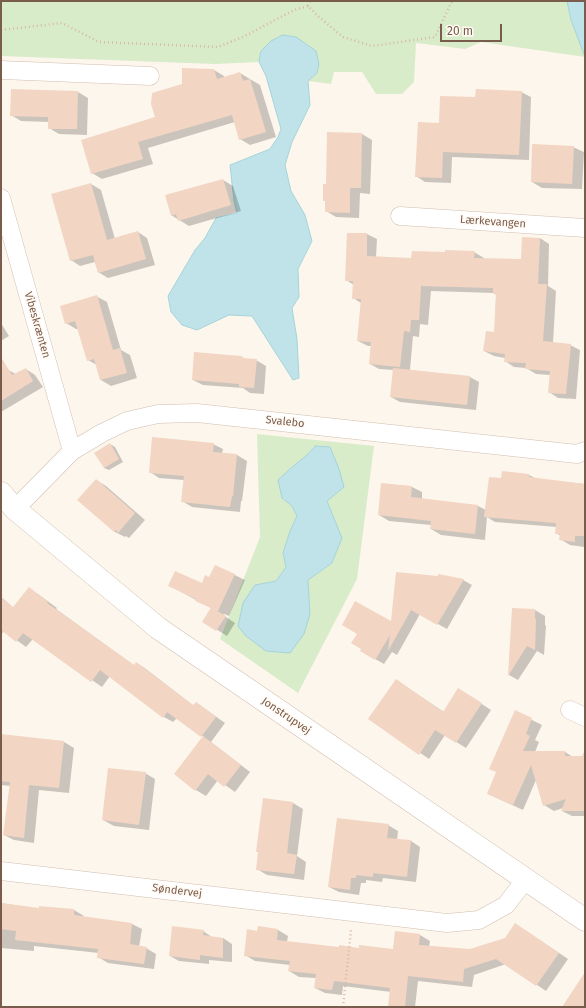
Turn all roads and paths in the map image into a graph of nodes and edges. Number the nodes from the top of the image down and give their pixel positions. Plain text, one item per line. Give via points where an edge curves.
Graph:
1 (310, 1) edge
2 (452, 1) edge
3 (308, 6) junction
4 (1, 30) edge
5 (1, 70) edge
6 (150, 76) dead end
7 (1, 198) edge
8 (400, 216) dead end
9 (585, 228) edge
10 (72, 451) junction
11 (585, 451) edge
12 (1, 493) edge
13 (15, 509) junction
14 (1, 871) edge
15 (526, 879) junction
16 (352, 912) junction
17 (585, 920) edge
18 (343, 1007) edge

1 - 3 path
2 - 3 path via 435,37 372,46 344,38
3 - 4 path via 294,10 218,47 99,42 62,23
5 - 6 street
7 - 10 street, Vibeskrænten
8 - 9 street, Lærkevangen
10 - 11 street, Svalebo via 127,421 158,414 197,413 577,454
10 - 13 street, Svalebo
12 - 13 street, Jonstrupvej
13 - 15 street, Jonstrupvej via 158,628
14 - 16 street, Søndervej
15 - 16 street, Søndervej via 506,905 479,920 447,923
15 - 17 street, Jonstrupvej
16 - 18 path

